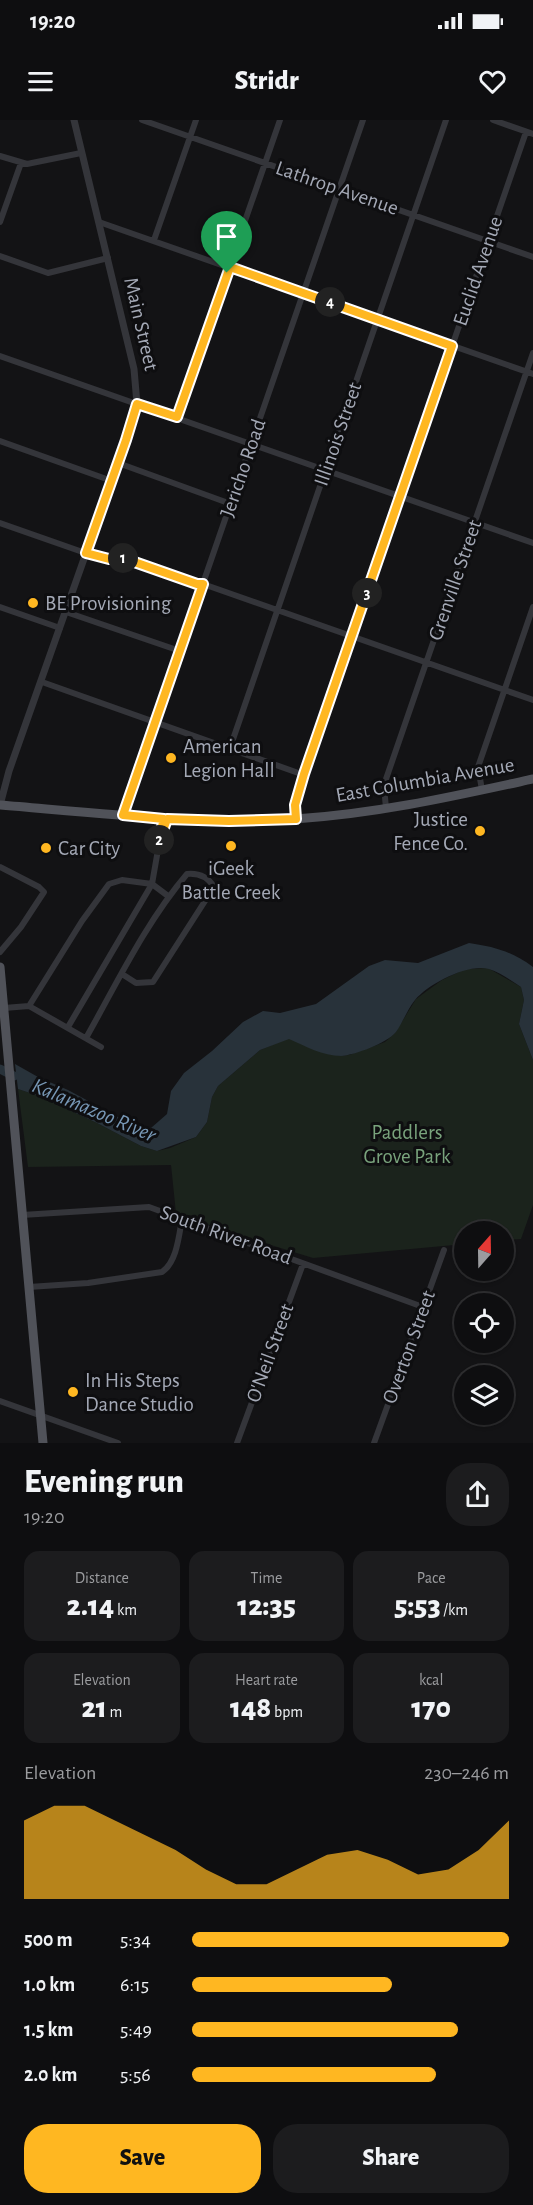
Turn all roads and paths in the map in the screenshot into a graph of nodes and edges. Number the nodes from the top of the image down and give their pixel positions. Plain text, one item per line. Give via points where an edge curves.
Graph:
1 (74, 120) edge
2 (142, 120) edge
3 (196, 120) edge
4 (280, 120) edge
5 (363, 120) edge
6 (446, 120) edge
7 (493, 120) edge
8 (530, 133) edge
9 (190, 136) junction
10 (81, 153) junction
11 (0, 156) edge
12 (21, 163) junction
13 (265, 163) junction
14 (339, 189) junction
15 (414, 215) junction
16 (0, 222) edge
17 (99, 222) junction
18 (154, 240) junction
19 (488, 241) junction
20 (0, 256) edge
21 (533, 257) edge
22 (108, 258) junction
23 (230, 267) junction
24 (304, 293) junction
25 (378, 320) junction
26 (452, 346) junction
27 (533, 353) edge
28 (0, 356) edge
29 (530, 373) edge
30 (137, 404) junction
31 (177, 417) junction
32 (0, 441) edge
33 (252, 444) junction
34 (118, 463) junction
35 (326, 471) junction
36 (112, 481) junction
37 (400, 496) junction
38 (231, 504) junction
39 (0, 523) edge
40 (474, 523) junction
41 (533, 543) edge
42 (86, 553) junction
43 (203, 584) junction
44 (0, 607) edge
45 (533, 607) edge
46 (278, 610) junction
47 (66, 612) junction
48 (60, 628) junction
49 (352, 636) junction
50 (180, 651) junction
51 (426, 662) junction
52 (42, 682) junction
53 (505, 690) junction
54 (533, 700) edge
55 (156, 722) junction
56 (230, 748) junction
57 (304, 774) junction
58 (533, 779) edge
59 (482, 790) junction
60 (0, 805) edge
61 (386, 808) junction
62 (123, 815) junction
63 (165, 819) junction
64 (296, 819) junction
65 (0, 867) edge
66 (152, 884) junction
67 (168, 896) junction
68 (0, 952) edge
69 (0, 967) edge
70 (122, 974) junction
71 (29, 1006) junction
72 (4, 1008) junction
73 (68, 1027) junction
74 (86, 1038) junction
75 (101, 1047) dead end
76 (22, 1215) junction
77 (182, 1219) junction
78 (444, 1251) dead end
79 (303, 1264) junction
80 (29, 1287) junction
81 (423, 1307) junction
82 (0, 1401) edge
83 (40, 1416) junction
84 (43, 1443) edge
85 (118, 1443) edge
86 (237, 1443) edge
87 (374, 1443) edge

1 - 10 street, Main Street
2 - 9 street, Lathrop Avenue
3 - 9 street
4 - 13 street
5 - 14 street, Jericho Road
6 - 15 street, Illinois Street
7 - 8 street
8 - 19 street, Euclid Avenue
9 - 13 street, Lathrop Avenue
9 - 18 street
10 - 12 street
10 - 17 street, Main Street
11 - 12 street
12 - 16 street
13 - 14 street, Lathrop Avenue
13 - 23 street
14 - 15 street, Lathrop Avenue
14 - 24 street, Jericho Road
15 - 19 street, Lathrop Avenue
15 - 25 street, Illinois Street
17 - 18 street
17 - 22 street, Main Street
18 - 23 street
19 - 21 street, Lathrop Avenue
19 - 26 street, Euclid Avenue
20 - 22 street via 48,273
22 - 30 street, Main Street via 136,377
23 - 24 street
23 - 31 street
24 - 25 street
24 - 33 street, Jericho Road
25 - 26 street
25 - 35 street, Illinois Street
26 - 29 street
26 - 37 street, Euclid Avenue
27 - 29 street, Grenville Street
28 - 30 street
29 - 40 street, Grenville Street
30 - 31 street
30 - 34 street, Main Street
31 - 33 street
32 - 36 street
33 - 35 street
33 - 38 street, Jericho Road
34 - 36 street, Main Street
34 - 38 street
35 - 37 street
35 - 46 street, Illinois Street
36 - 42 street, Main Street
37 - 40 street
37 - 49 street, Euclid Avenue
38 - 43 street, Jericho Road
39 - 42 street
40 - 41 street
40 - 51 street, Grenville Street
42 - 43 street via 123,558
42 - 47 street, Main Street
43 - 46 street
43 - 50 street, Jericho Road
44 - 48 street
45 - 53 street
46 - 49 street
46 - 56 street, Illinois Street
47 - 48 street, Main Street
47 - 50 street
48 - 52 street, Main Street
49 - 51 street
49 - 57 street, Euclid Avenue
50 - 55 street, Jericho Road
51 - 53 street
51 - 61 street, Grenville Street via 386,779
52 - 55 street
52 - 60 street, Main Street
53 - 54 street
53 - 59 street via 478,767
55 - 56 street
55 - 62 street, Jericho Road
56 - 57 street
57 - 64 street, Euclid Avenue via 295,805
58 - 59 main road, East Columbia Avenue
59 - 61 main road, East Columbia Avenue
60 - 62 main road, East Columbia Avenue
61 - 64 main road, East Columbia Avenue
62 - 63 main road, East Columbia Avenue
63 - 64 main road, East Columbia Avenue
63 - 66 street
65 - 68 street via 44,892
66 - 67 street
66 - 71 street via 122,880 109,884
66 - 73 street
67 - 70 street
67 - 70 street via 187,874 202,876 214,887 153,982 136,983
69 - 72 main road
70 - 74 street
71 - 72 street
71 - 73 street
72 - 76 main road
73 - 74 street
74 - 75 street
76 - 77 street, South River Road via 149,1207
76 - 80 main road
77 - 79 street, South River Road
77 - 80 street via 173,1256 162,1272
78 - 81 street, Overton Street
79 - 81 street, South River Road
79 - 86 street, O'Neil Street
80 - 83 main road
81 - 87 street, Overton Street
82 - 83 street
83 - 84 main road
83 - 85 street

